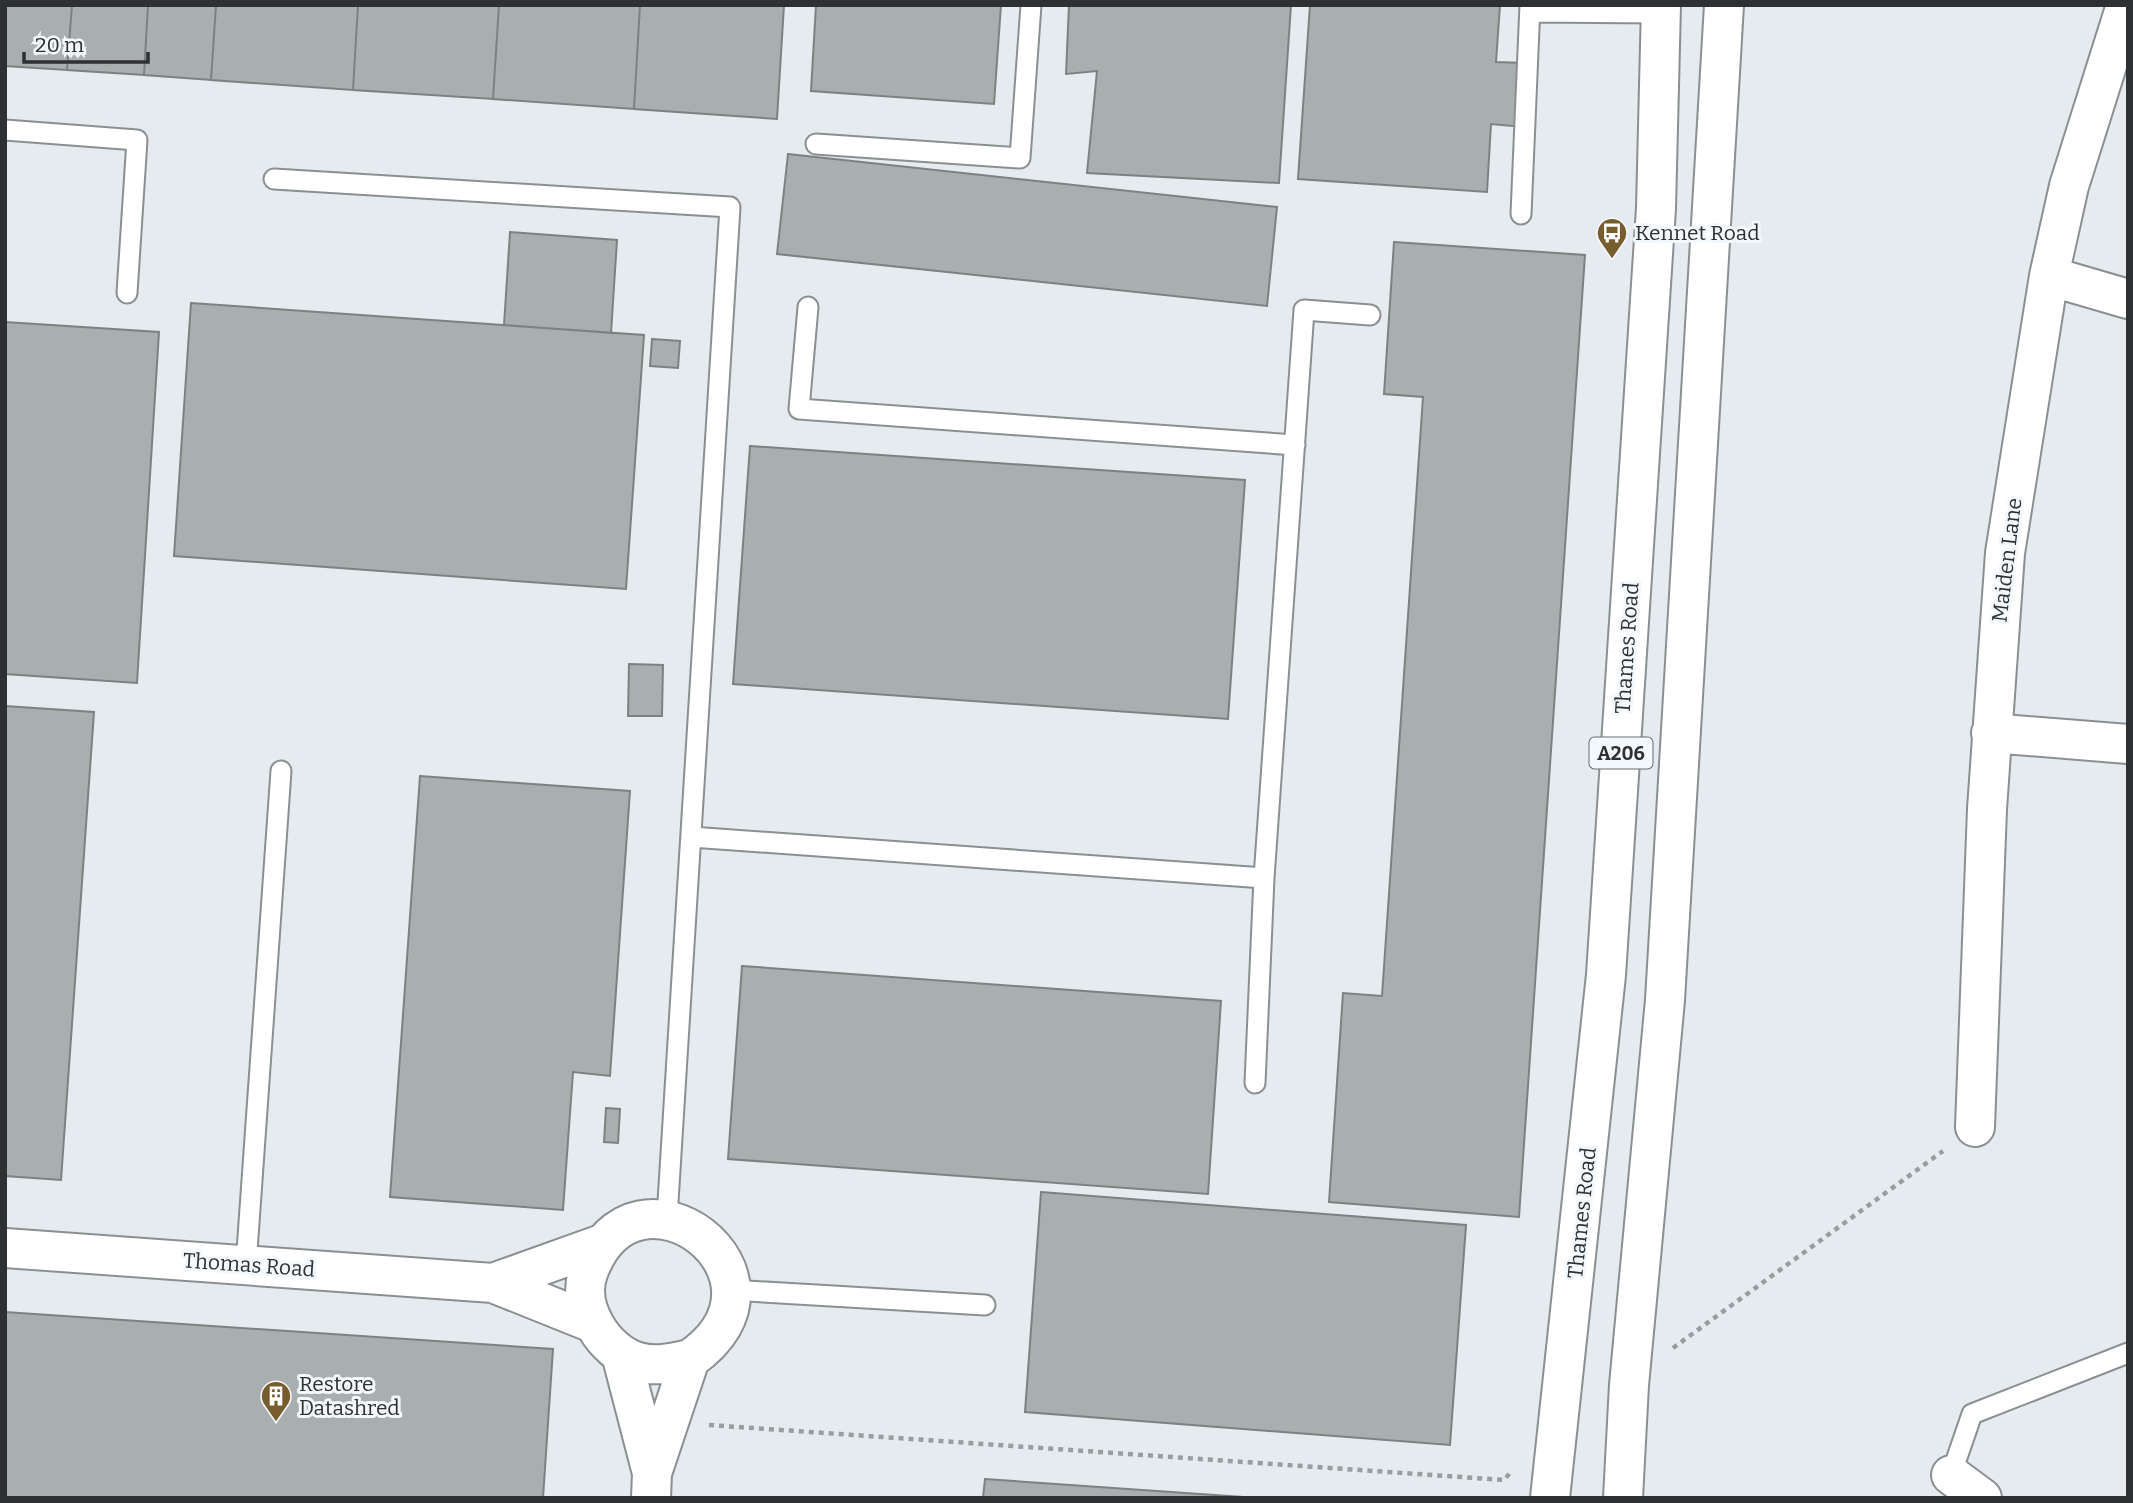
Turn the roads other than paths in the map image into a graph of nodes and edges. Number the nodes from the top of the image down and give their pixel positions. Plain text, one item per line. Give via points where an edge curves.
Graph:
1 (1031, 5) edge
2 (1724, 5) edge
3 (2126, 5) edge
4 (1530, 9) edge
5 (1661, 9) edge
6 (5, 130) edge
7 (816, 144) dead end
8 (274, 179) dead end
9 (1521, 214) dead end
10 (2049, 276) junction
11 (127, 293) dead end
12 (2128, 299) edge
13 (808, 307) dead end
14 (1370, 315) dead end
15 (1295, 445) junction
16 (1991, 733) junction
17 (2128, 744) edge
18 (281, 771) dead end
19 (691, 837) junction
20 (1264, 878) junction
21 (1255, 1083) dead end
22 (1975, 1128) road end
23 (667, 1218) junction
24 (602, 1244) junction
25 (5, 1248) edge
26 (246, 1265) junction
27 (493, 1283) junction
28 (730, 1290) junction
29 (985, 1305) dead end
30 (593, 1323) junction
31 (2128, 1353) edge
32 (621, 1354) junction
33 (690, 1359) junction
34 (1951, 1475) joint
35 (652, 1485) edge
36 (1550, 1498) edge
37 (1623, 1498) edge
38 (1982, 1498) edge

1 - 7 lane via 1020,158
2 - 37 main road, A206 via 1665,1000 1629,1385
3 - 10 main road, Maiden Lane via 2069,186
4 - 5 lane
4 - 9 lane
5 - 36 main road, Thames Road / A206 via 1656,208 1607,961
6 - 11 lane via 137,140
8 - 19 lane via 730,207
10 - 12 main road
10 - 16 main road, Maiden Lane via 2005,553
13 - 15 lane via 799,409
14 - 15 lane via 1304,310
15 - 20 lane
16 - 17 main road
16 - 22 main road, Maiden Lane
18 - 26 lane
19 - 20 lane
19 - 23 lane
20 - 21 lane
23 - 24 main road, Thomas Road via 621,1228
23 - 28 main road, Thomas Road via 694,1229 716,1248 728,1269
24 - 27 main road, Thomas Road
24 - 30 main road via 586,1278 586,1303
25 - 26 main road, Thomas Road
26 - 27 main road, Thomas Road
27 - 30 main road, Thomas Road
28 - 29 lane
28 - 33 main road, Thomas Road via 727,1318 704,1350
30 - 32 main road, Thomas Road
31 - 34 lane via 1972,1414
32 - 33 main road via 637,1362 664,1365
32 - 35 main road, Thomas Road
33 - 35 main road, Thomas Road
34 - 38 main road

